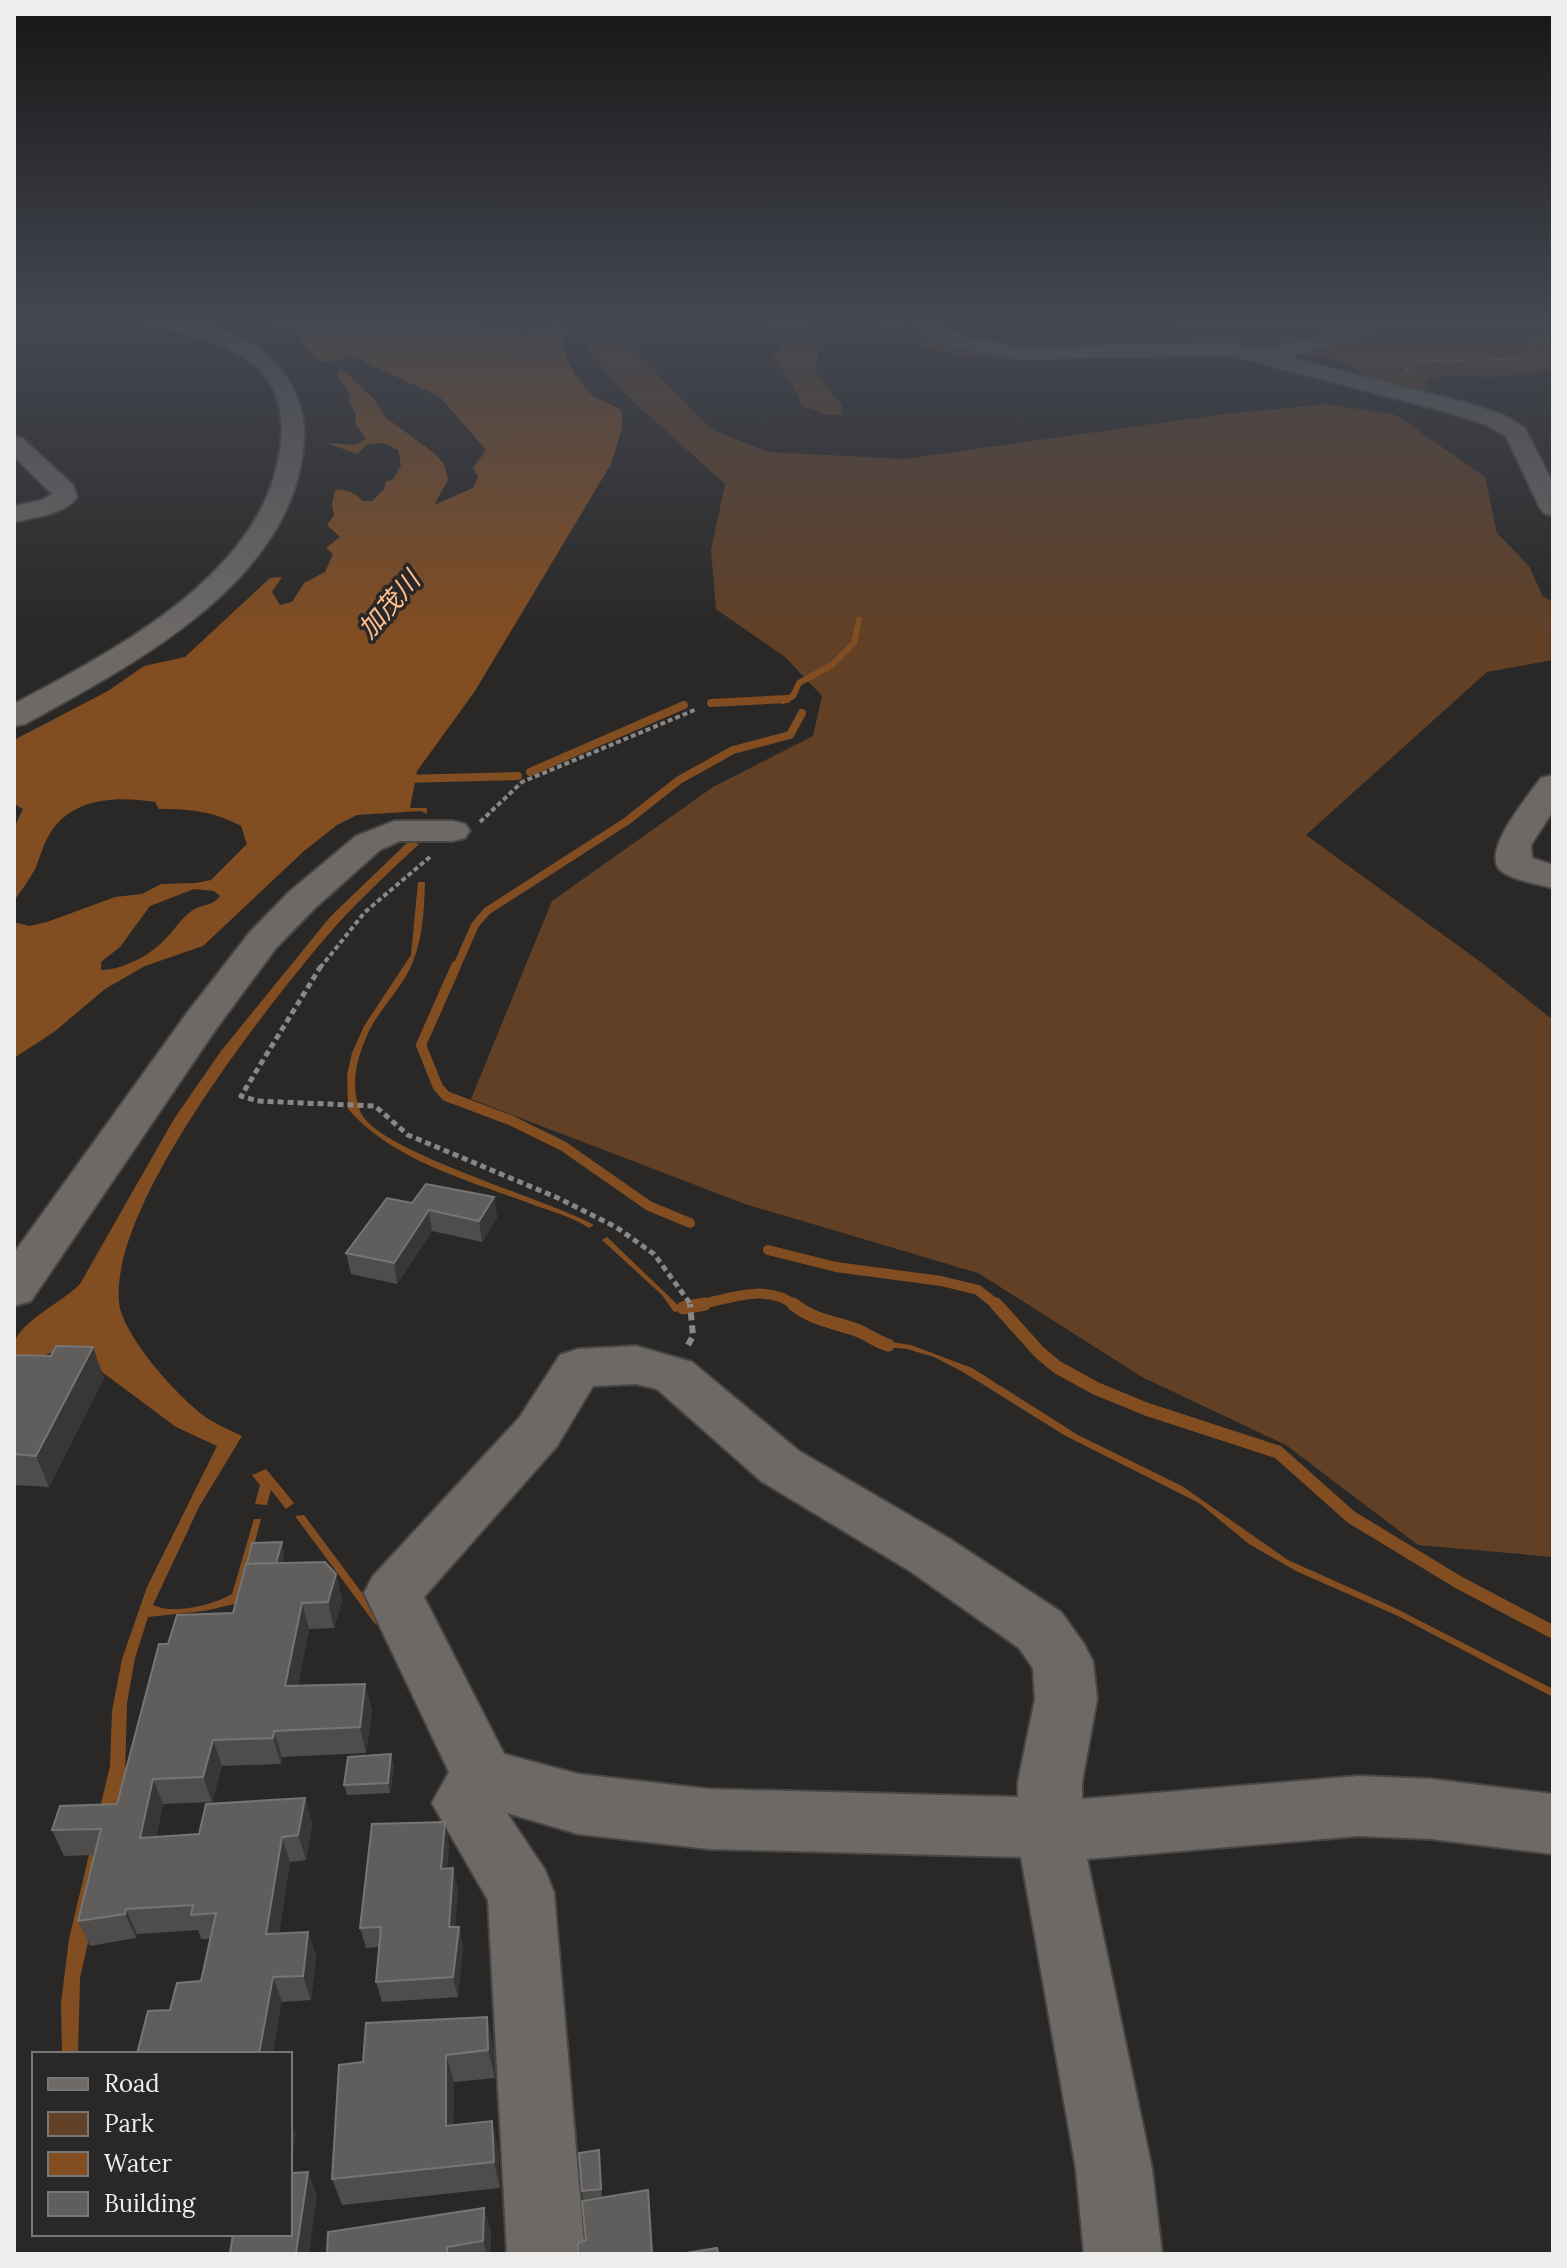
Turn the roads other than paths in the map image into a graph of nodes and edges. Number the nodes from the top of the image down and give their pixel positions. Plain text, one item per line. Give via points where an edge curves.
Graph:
1 (294, 426) edge
2 (1507, 426) edge
3 (14, 443) edge
4 (1553, 508) edge
5 (14, 514) edge
6 (14, 717) edge
7 (1553, 785) edge
8 (453, 831) road end
9 (1553, 877) edge
10 (14, 1289) edge
11 (483, 1777) junction
12 (1553, 1824) edge
13 (1051, 1829) junction
14 (546, 2254) edge
15 (1123, 2254) edge

1 - 6 street via 277,509 235,565 154,636
2 - 4 street via 1516,432
3 - 5 street via 64,490 65,497
7 - 9 street via 1513,845 1514,864
8 - 10 street via 394,831 368,843 263,940
11 - 13 street via 578,1804 709,1819
11 - 13 street via 393,1593 538,1432 578,1368 636,1365 674,1375 780,1466 930,1555 1040,1630 1063,1662 1066,1699 1050,1782
11 - 14 street via 464,1803 521,1893
12 - 13 street via 1359,1806
13 - 15 street via 1114,2169

